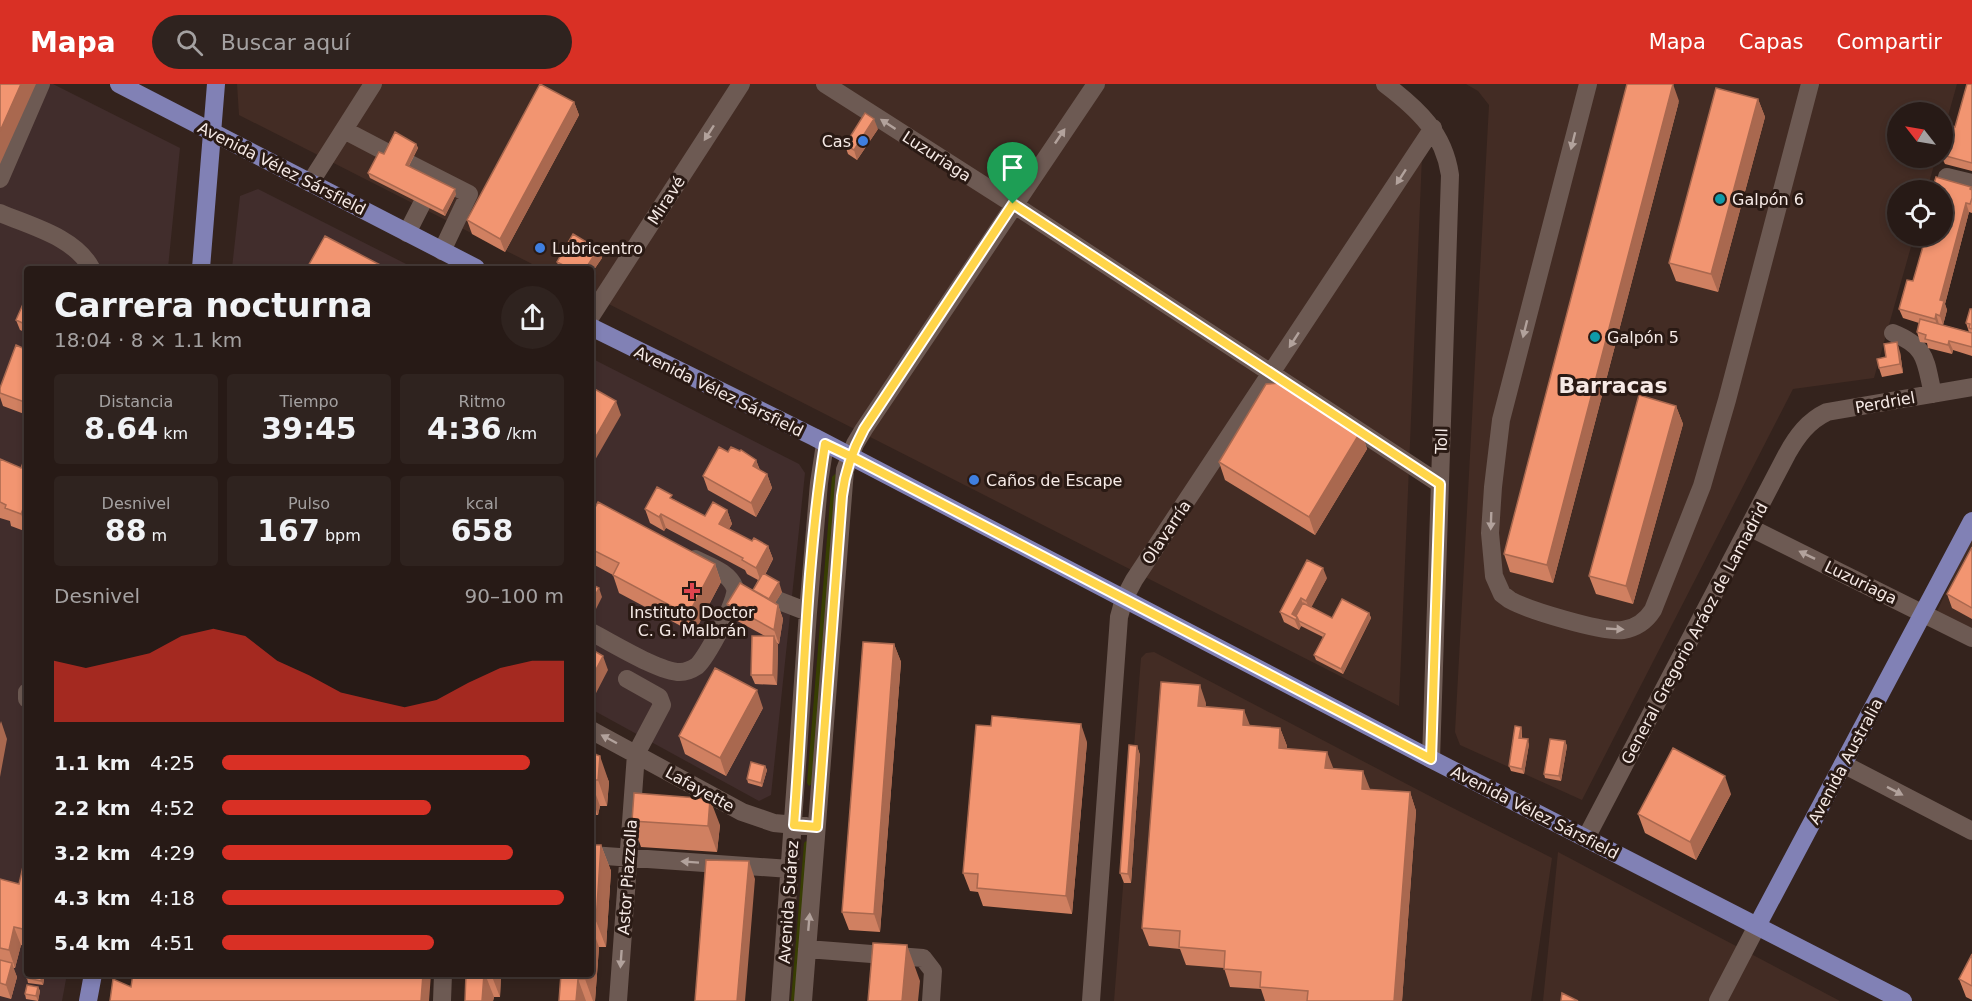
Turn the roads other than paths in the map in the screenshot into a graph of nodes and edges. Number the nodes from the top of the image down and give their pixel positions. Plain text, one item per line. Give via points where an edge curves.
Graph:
1 (41, 84) edge
2 (119, 84) edge
3 (216, 84) edge
4 (373, 84) edge
5 (741, 84) edge
6 (825, 84) edge
7 (1096, 84) edge
8 (1385, 84) edge
9 (1588, 84) edge
10 (1810, 84) edge
11 (1433, 128) junction
12 (344, 130) junction
13 (213, 133) junction
14 (388, 153) edge
15 (410, 164) edge
16 (435, 177) junction
17 (1947, 177) dead end
18 (0, 179) edge
19 (310, 183) junction
20 (1972, 183) edge
21 (1013, 204) junction
22 (0, 213) edge
23 (407, 233) junction
24 (442, 251) junction
25 (90, 266) edge
26 (201, 266) edge
27 (472, 266) edge
28 (594, 311) edge
29 (594, 328) edge
30 (1893, 333) dead end
31 (1271, 375) junction
32 (1972, 387) edge
33 (1933, 394) junction
34 (1803, 429) joint
35 (825, 444) junction
36 (850, 456) junction
37 (1440, 484) junction
38 (1972, 521) edge
39 (1749, 527) junction
40 (680, 551) edge
41 (732, 583) junction
42 (750, 590) edge
43 (1124, 599) junction
44 (777, 600) dead end
45 (808, 612) junction
46 (1923, 613) junction
47 (594, 634) edge
48 (1972, 638) edge
49 (627, 679) dead end
50 (594, 731) edge
51 (636, 754) junction
52 (1431, 759) junction
53 (1843, 764) junction
54 (794, 825) junction
55 (817, 827) junction
56 (1972, 831) edge
57 (1586, 838) junction
58 (594, 855) edge
59 (629, 857) junction
60 (790, 869) junction
61 (1757, 926) junction
62 (807, 949) junction
63 (92, 977) edge
64 (443, 977) edge
65 (88, 1001) edge
66 (442, 1001) edge
67 (618, 1001) edge
68 (780, 1001) edge
69 (803, 1001) edge
70 (931, 1001) edge
71 (1091, 1001) edge
72 (1718, 1001) edge
73 (1902, 1001) edge

1 - 18 street
2 - 13 main road, Avenida Vélez Sársfield
3 - 13 main road
4 - 12 street
5 -> 28 street, Miravé
21 -> 6 street, Luzuriaga
21 -> 7 street, Avenida Suárez
8 - 11 street via 1415,107
9 -> 10 street via 1501,420 1491,532 1494,576 1509,600 1567,620 1619,631 1639,625 1653,610 1702,486
11 -> 31 street, Olavarría
11 - 37 street, Toll via 1446,154 1450,175
12 - 14 street
12 - 19 street
13 - 19 main road, Avenida Vélez Sársfield
13 - 26 main road
15 - 16 street
16 - 23 street
16 - 24 street via 469,194
17 - 20 street
19 - 23 main road, Avenida Vélez Sársfield
21 - 31 street, Luzuriaga
21 - 36 street, Avenida Suárez
22 - 25 street via 55,236 81,254
23 - 24 main road, Avenida Vélez Sársfield
24 - 27 main road, Avenida Vélez Sársfield
29 - 35 main road, Avenida Vélez Sársfield
30 - 33 street via 1910,339 1923,352
31 - 37 street, Luzuriaga
31 - 43 street, Olavarría
32 - 33 street, Perdriel
33 - 34 street, Perdriel via 1827,412
34 - 39 street, General Gregorio Aráoz de Lamadrid
35 - 36 main road, Avenida Vélez Sársfield
35 - 45 street, Avenida Suárez
36 - 43 main road, Avenida Vélez Sársfield
36 - 55 street, Avenida Suárez via 842,496
37 - 52 street, Toll
38 - 46 main road, Avenida Australia
46 -> 39 street, Luzuriaga
39 - 57 street, General Gregorio Aráoz de Lamadrid
40 - 41 street via 719,571
41 - 42 street
41 - 47 street via 734,603 708,652 690,671 662,668
43 - 52 main road, Avenida Vélez Sársfield
43 - 71 street, Olavarría via 1119,617
44 - 45 street
45 - 54 street, Avenida Suárez
46 - 48 street, Luzuriaga
46 - 53 main road, Avenida Australia
49 - 51 street via 659,696 662,705
51 -> 50 street, Lafayette
51 - 54 street, Lafayette via 742,812
51 - 59 street, Astor Piazzolla
52 - 57 main road, Avenida Vélez Sársfield
53 -> 56 street
53 - 61 main road, Avenida Australia
54 - 55 street, Lafayette
54 - 60 street, Avenida Suárez
62 -> 55 street, Avenida Suárez
57 - 61 main road, Avenida Vélez Sársfield
58 - 59 street
60 -> 59 street
59 -> 67 street, Astor Piazzolla
60 - 68 street, Avenida Suárez
61 - 72 street, Avenida Australia
61 - 73 main road, Avenida Vélez Sársfield
62 - 69 street, Avenida Suárez
62 - 70 street via 923,958 933,971
63 - 65 main road
64 - 66 street

